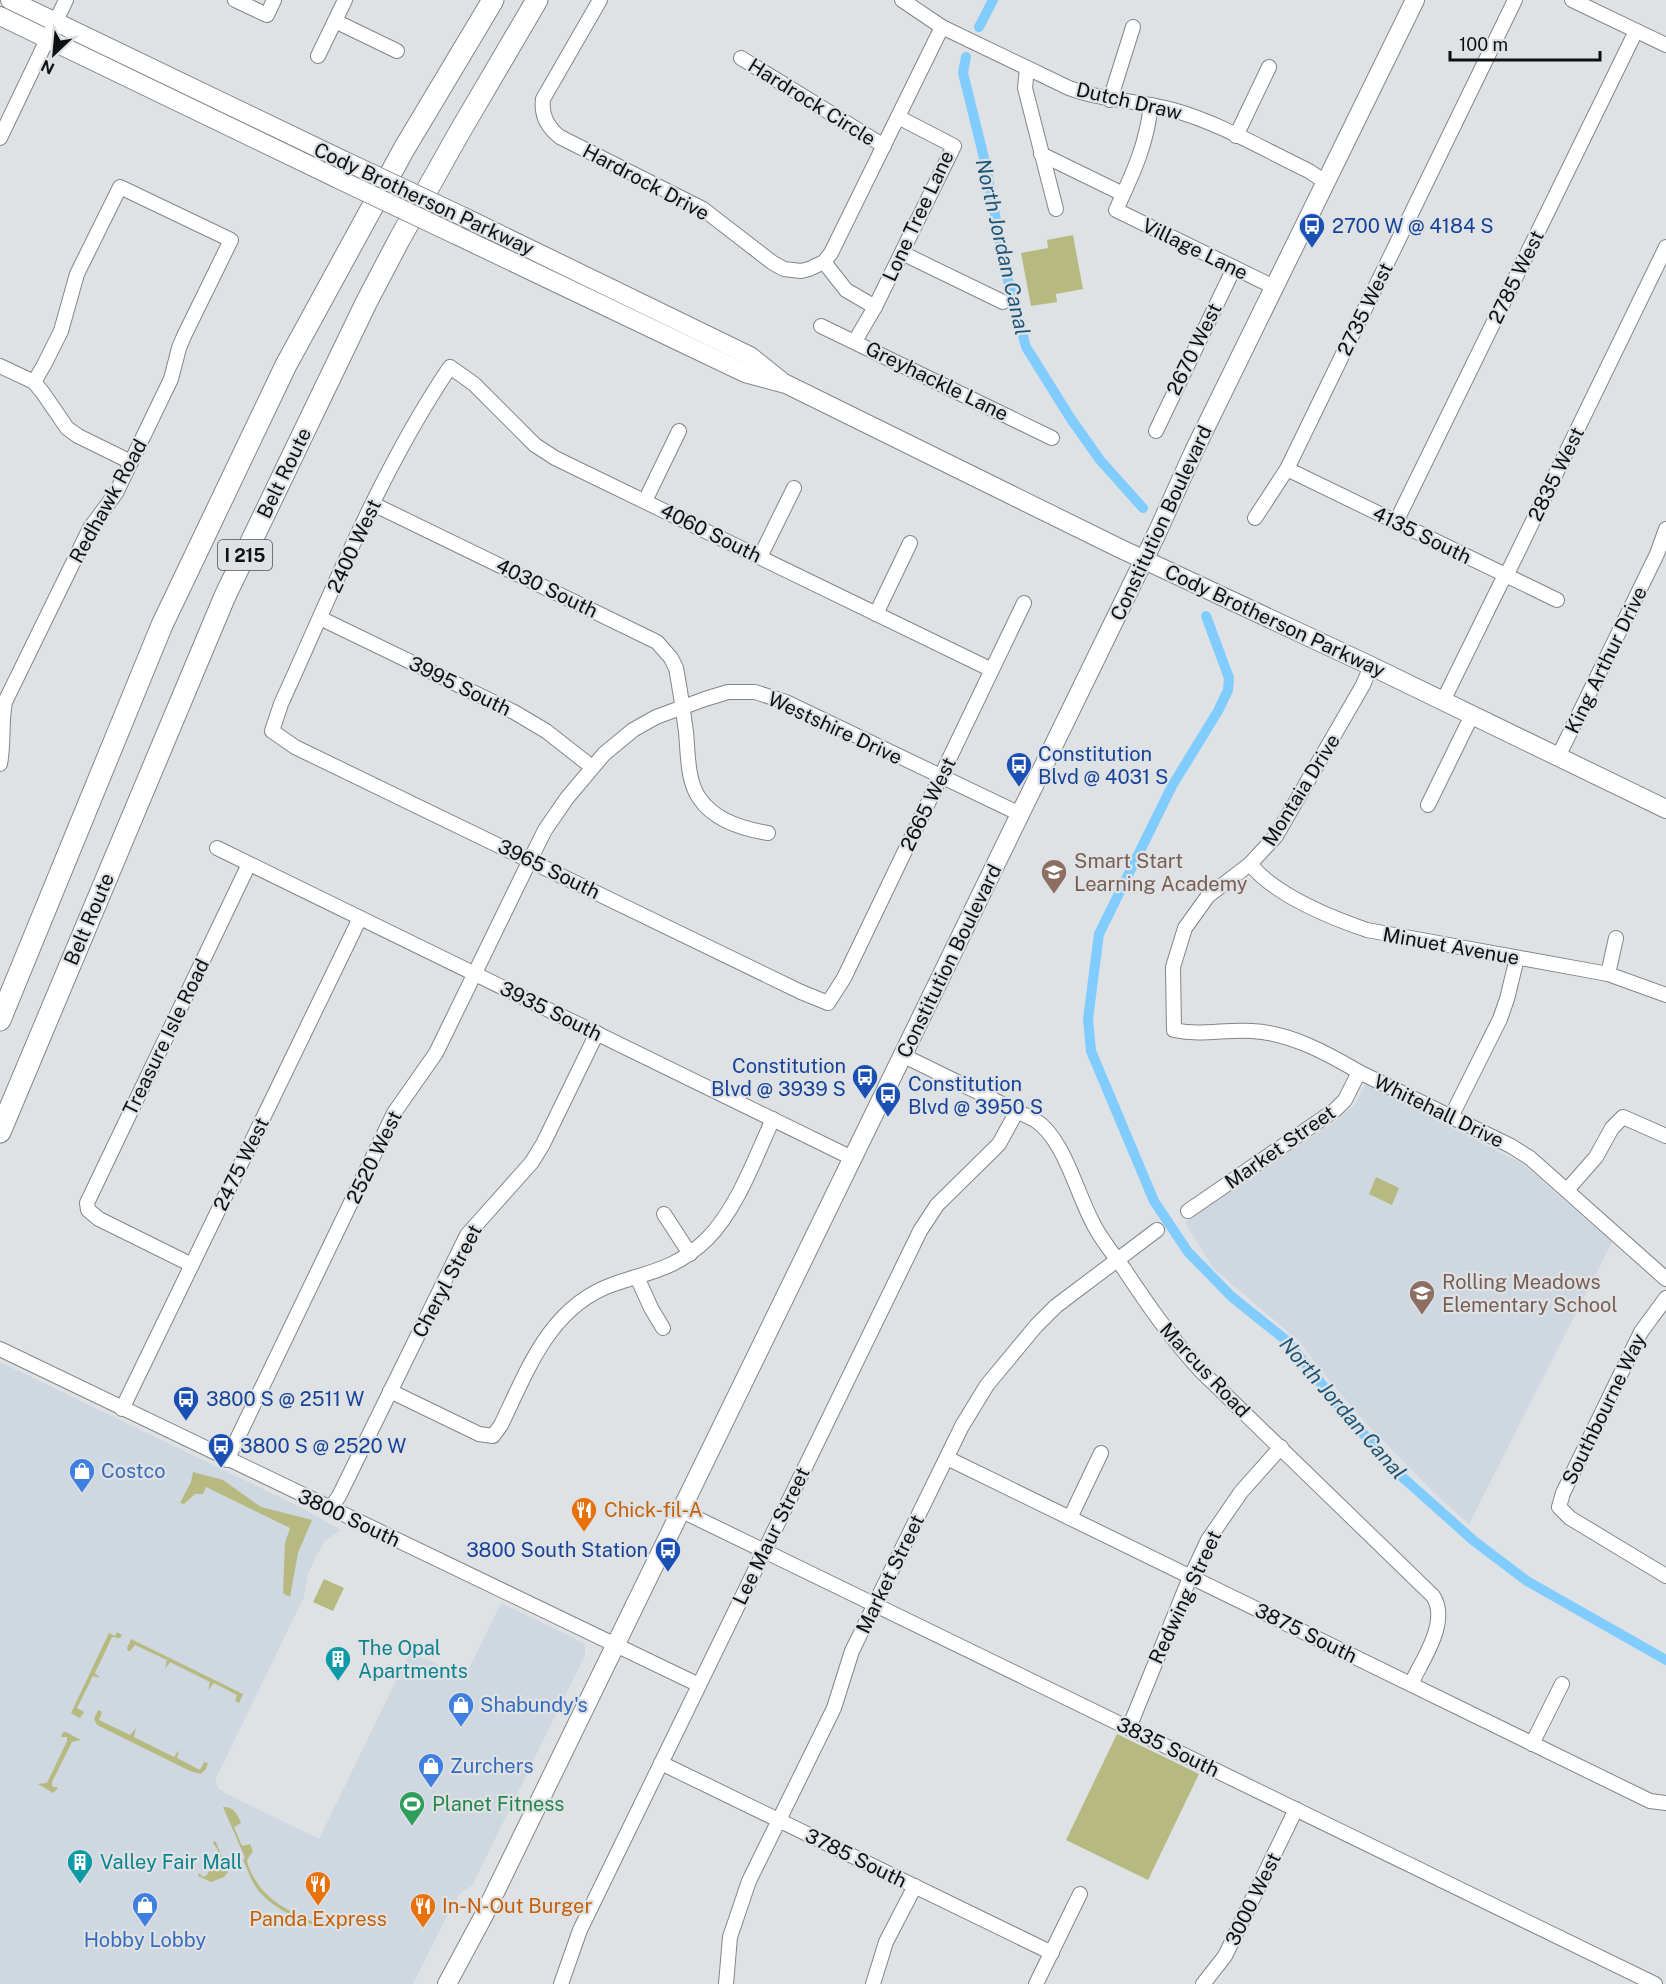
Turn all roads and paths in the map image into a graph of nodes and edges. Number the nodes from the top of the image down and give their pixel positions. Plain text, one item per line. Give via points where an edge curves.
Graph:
1 (10, 0) edge
2 (66, 0) edge
3 (234, 0) edge
4 (274, 0) edge
5 (345, 0) edge
6 (493, 0) edge
7 (537, 0) edge
8 (600, 0) edge
9 (902, 0) edge
10 (1415, 0) edge
11 (1515, 0) edge
12 (1572, 0) edge
13 (0, 16) edge
14 (335, 21) junction
15 (55, 22) junction
16 (942, 27) junction
17 (1133, 27) dead end
18 (1636, 31) junction
19 (47, 40) junction
20 (1666, 45) edge
21 (397, 51) dead end
22 (318, 56) dead end
23 (741, 58) dead end
24 (1269, 67) dead end
25 (1027, 68) junction
26 (1110, 99) junction
27 (1151, 105) junction
28 (898, 117) junction
29 (1236, 136) junction
30 (0, 138) edge
31 (884, 146) junction
32 (1041, 154) junction
33 (1325, 182) junction
34 (1123, 194) junction
35 (1056, 209) dead end
36 (1666, 247) edge
37 (902, 253) junction
38 (824, 262) junction
39 (1234, 268) junction
40 (1274, 287) junction
41 (1002, 302) dead end
42 (875, 306) junction
43 (821, 326) dead end
44 (855, 341) junction
45 (0, 366) edge
46 (450, 368) joint
47 (34, 382) junction
48 (786, 384) junction
49 (679, 431) dead end
50 (1156, 431) dead end
51 (1052, 438) dead end
52 (131, 462) junction
53 (1287, 470) junction
54 (794, 488) dead end
55 (645, 501) junction
56 (373, 504) junction
57 (1255, 518) dead end
58 (1396, 522) junction
59 (1665, 537) edge
60 (910, 543) dead end
61 (760, 557) junction
62 (1144, 560) junction
63 (1505, 575) junction
64 (1557, 600) dead end
65 (1024, 603) dead end
66 (876, 614) junction
67 (320, 618) junction
68 (1371, 666) junction
69 (992, 670) junction
70 (1443, 700) junction
71 (682, 707) junction
72 (1472, 715) junction
73 (272, 731) joint
74 (1558, 757) junction
75 (0, 764) edge
76 (592, 767) junction
77 (940, 777) junction
78 (1428, 805) dead end
79 (1666, 809) edge
80 (1020, 814) junction
81 (768, 833) dead end
82 (217, 848) dead end
83 (530, 860) junction
84 (249, 864) junction
85 (1250, 864) junction
86 (360, 918) junction
87 (1616, 938) dead end
88 (1517, 958) junction
89 (475, 974) junction
90 (1608, 974) junction
91 (1666, 995) edge
92 (828, 1003) joint
93 (0, 1020) edge
94 (1174, 1030) joint
95 (597, 1033) junction
96 (902, 1056) junction
97 (1359, 1072) junction
98 (1017, 1111) junction
99 (1451, 1117) junction
100 (773, 1119) junction
101 (0, 1132) edge
102 (1666, 1136) edge
103 (852, 1158) junction
104 (1567, 1190) junction
105 (1188, 1211) dead end
106 (664, 1214) dead end
107 (1157, 1230) dead end
108 (690, 1254) junction
109 (1117, 1259) junction
110 (192, 1265) junction
111 (637, 1278) junction
112 (1666, 1279) edge
113 (1666, 1298) edge
114 (663, 1328) dead end
115 (0, 1349) edge
116 (390, 1391) junction
117 (122, 1409) junction
118 (1281, 1447) junction
119 (1101, 1453) dead end
120 (946, 1458) junction
121 (227, 1460) junction
122 (330, 1509) junction
123 (680, 1509) junction
124 (1070, 1518) junction
125 (764, 1551) junction
126 (1666, 1576) edge
127 (1190, 1577) junction
128 (875, 1604) junction
129 (614, 1644) junction
130 (1410, 1684) junction
131 (1562, 1684) dead end
132 (699, 1685) junction
133 (1129, 1728) junction
134 (1532, 1744) junction
135 (661, 1763) junction
136 (1666, 1803) edge
137 (1296, 1809) junction
138 (778, 1820) junction
139 (915, 1886) junction
140 (1080, 1894) dead end
141 (1052, 1953) junction
142 (447, 1984) edge
143 (561, 1984) edge
144 (726, 1984) edge
145 (873, 1984) edge
146 (1036, 1984) edge
147 (1203, 1984) edge
148 (1655, 1984) edge

1 - 15 main road, Cody Brotherson Parkway
2 - 15 street
3 - 4 street via 267,15
5 - 14 street
6 - 93 highway, I 215 via 404,149 286,365 162,625
7 - 101 highway, Belt Route / I 215 via 366,303 225,596
8 - 38 street, Hardrock Drive via 543,99 548,126 560,137 704,209 778,266 801,271
9 - 16 street, Dutch Draw
10 - 33 main road, Constitution Boulevard
11 - 53 street, 2735 West
12 - 18 street
13 - 19 main road, Cody Brotherson Parkway
14 - 21 street
14 - 22 street
15 - 19 street
15 - 48 main road, Cody Brotherson Parkway, bridge via 750,356
16 - 25 street, Dutch Draw
16 - 28 street
17 - 26 street
18 - 20 street
18 - 58 street, 2785 West
19 - 30 street
19 - 48 main road, Cody Brotherson Parkway, bridge via 745,373
23 - 31 street, Hardrock Circle
24 - 29 street
25 - 26 street, Dutch Draw via 1078,92
25 - 32 street via 1025,88
26 - 27 street, Dutch Draw
27 - 29 street, Dutch Draw via 1196,117
27 - 34 street via 1143,148
28 - 31 street
28 - 37 street, Lone Tree Lane via 954,146
29 - 33 street, Dutch Draw
31 - 38 street
32 - 34 street
32 - 35 street
33 - 40 main road, Constitution Boulevard
34 - 39 street, Village Lane via 1116,210
36 - 63 street, 2835 West
37 - 41 street
37 - 42 street, Lone Tree Lane
38 - 42 street via 846,290
39 - 40 street, Village Lane
39 - 50 street, 2670 West
40 - 62 main road, Constitution Boulevard
42 - 44 street, Lone Tree Lane
43 - 44 street, Greyhackle Lane
44 - 51 street, Greyhackle Lane
45 - 47 street
46 - 55 street, 4060 South via 474,384 535,445
46 - 56 street, 2400 West
47 - 52 street via 68,428
47 - 52 street, Redhawk Road via 61,331 77,274 120,187 231,240 184,336 171,380
48 - 62 main road, Cody Brotherson Parkway
49 - 55 street
52 - 75 street, Redhawk Road via 116,493 90,528 5,702
53 - 57 street, 2735 West
53 - 58 street, 4135 South
54 - 61 street
55 - 61 street, 4060 South
56 - 67 street, 2400 West
56 - 71 street, 4030 South via 657,642 676,668
58 - 63 street, 4135 South
59 - 74 street, King Arthur Drive
60 - 66 street
61 - 66 street, 4060 South
62 - 68 main road, Cody Brotherson Parkway
62 - 80 main road, Constitution Boulevard
63 - 64 street, 4135 South
63 - 70 street, 2835 West
65 - 69 street, 2665 West
66 - 69 street, 4060 South
67 - 73 street, 2400 West
67 - 76 street, 3995 South via 522,716
68 - 70 main road, Cody Brotherson Parkway
68 - 85 street, Montaia Drive via 1364,685 1283,825
69 - 77 street, 2665 West
70 - 72 main road, Cody Brotherson Parkway
71 - 76 street, Westshire Drive via 633,730
71 - 77 street, Westshire Drive via 728,692 771,696
71 - 81 street, 4030 South via 698,797 724,820 747,830
72 - 74 main road, Cody Brotherson Parkway
72 - 78 street
73 - 83 street, 3965 South via 295,747
74 - 79 main road, Cody Brotherson Parkway
76 - 83 street, Westshire Drive via 556,814
77 - 80 street, Westshire Drive
77 - 92 street, 2665 West via 844,978
80 - 96 main road, Constitution Boulevard
82 - 84 street, 3935 South
83 - 89 street, 2520 West
83 - 92 street, 3965 South
84 - 86 street, 3935 South
84 - 110 street, Treasure Isle Road via 87,1203 88,1210 99,1219
85 - 88 street, Minuet Avenue via 1275,888 1343,922
85 - 94 street, Montaia Drive via 1208,896 1185,928 1173,967
86 - 89 street, 3935 South
86 - 110 street, 2475 West
87 - 90 street
88 - 90 street, Minuet Avenue
88 - 99 street via 1500,1019
89 - 95 street, 3935 South
89 - 121 street, 2520 West via 436,1053 394,1113
90 - 91 street, Minuet Avenue
94 - 97 street, Whitehall Drive via 1193,1034 1242,1030 1275,1034
95 - 100 street, 3935 South
95 - 116 street, Cheryl Street via 532,1162 467,1235
96 - 98 street, Marcus Road
96 - 103 main road, Constitution Boulevard
97 - 99 street, Whitehall Drive
97 - 105 street, Market Street via 1335,1110
98 - 109 street, Marcus Road via 1053,1137 1094,1226
98 - 125 street, Lee Maur Street via 999,1144 925,1222
99 - 104 street, Whitehall Drive via 1521,1152
100 - 103 street, 3935 South
100 - 108 street via 723,1220
102 - 104 street via 1623,1117
103 - 123 main road, Constitution Boulevard
104 - 112 street, Whitehall Drive
106 - 108 street
107 - 109 street, Market Street
108 - 111 street
109 - 118 street, Marcus Road via 1188,1357
109 - 120 street, Market Street via 1056,1306 1016,1347 976,1402
110 - 117 street, 2475 West
111 - 114 street
111 - 116 street via 596,1291 562,1316 540,1345 492,1436 479,1434
113 - 126 street, Southbourne Way via 1641,1332 1559,1507 1570,1518
115 - 117 street, 3800 South
116 - 122 street, Cheryl Street
117 - 121 street, 3800 South
118 - 127 street, Redwing Street via 1227,1510
118 - 130 street, Marcus Road via 1437,1600 1439,1623
119 - 124 street
120 - 124 street, 3875 South
120 - 128 street, Market Street
121 - 122 street, 3800 South
122 - 129 street, 3800 South
123 - 125 street, 3835 South
123 - 129 main road, Constitution Boulevard
124 - 127 street, 3875 South
125 - 128 street, 3835 South
125 - 132 street, Lee Maur Street
127 - 130 street, 3875 South
127 - 133 street, Redwing Street
128 - 133 street, 3835 South
128 - 138 street, Market Street via 852,1652 834,1708
129 - 132 street, 3800 South
129 - 142 main road, Constitution Boulevard
130 - 134 street, 3875 South
131 - 134 street
132 - 135 street, Lee Maur Street
133 - 137 street, 3835 South
134 - 136 street, 3875 South via 1650,1801
135 - 138 street, 3785 South
135 - 143 street, Lee Maur Street via 580,1930
137 - 147 street, 3000 West via 1225,1956
137 - 148 street, 3835 South
138 - 139 street, 3785 South
138 - 144 street, Market Street via 734,1921
139 - 141 street, 3785 South
139 - 145 street via 886,1942
140 - 141 street
141 - 146 street

